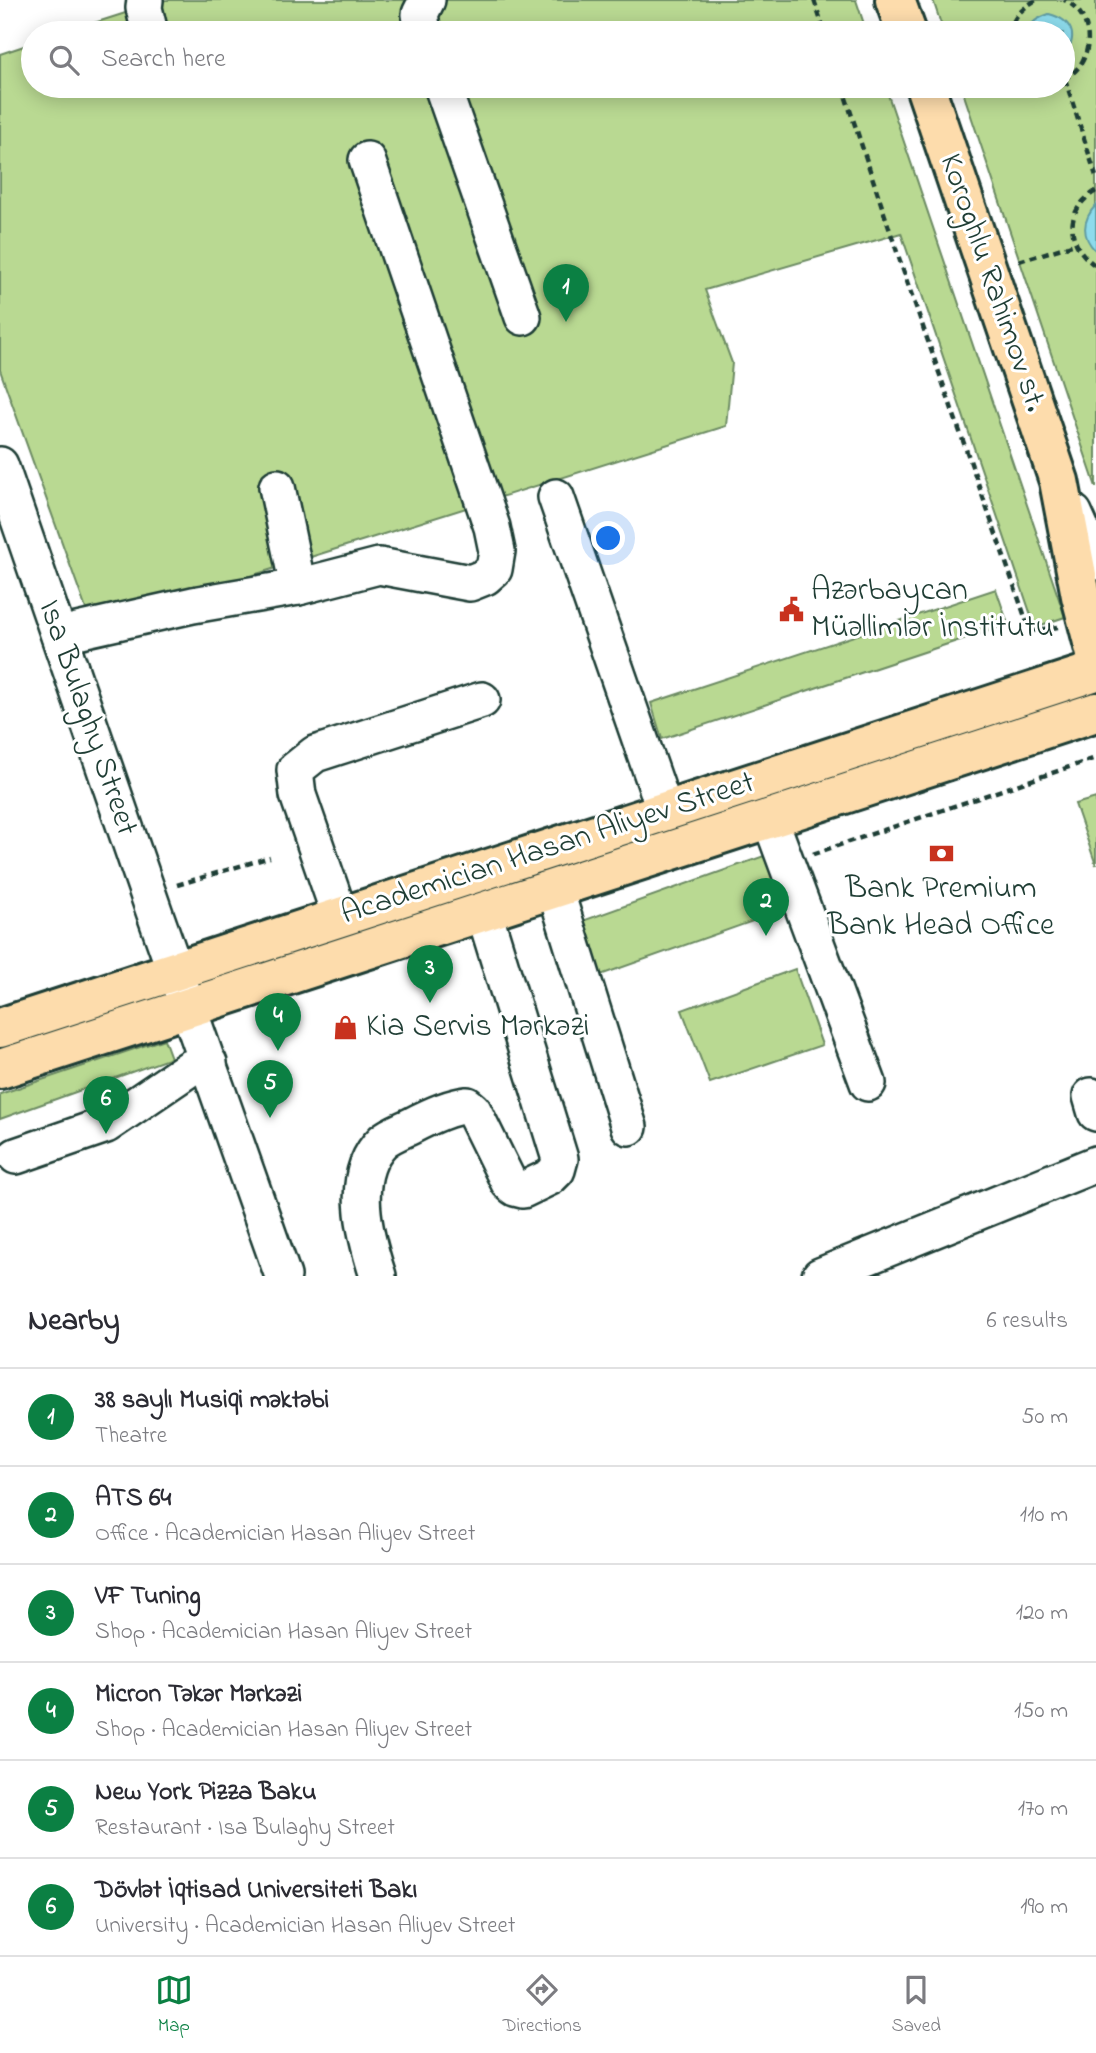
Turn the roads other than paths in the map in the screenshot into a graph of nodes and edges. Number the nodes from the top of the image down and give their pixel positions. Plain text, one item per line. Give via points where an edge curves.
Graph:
1 (145, 0) edge
2 (426, 0) edge
3 (895, 0) edge
4 (147, 21) edge
5 (421, 21) edge
6 (903, 21) edge
7 (446, 98) edge
8 (929, 98) edge
9 (367, 160) dead end
10 (523, 317) dead end
11 (0, 466) edge
12 (1059, 481) junction
13 (277, 487) dead end
14 (556, 496) dead end
15 (6, 505) edge
16 (1096, 562) edge
17 (298, 587) junction
18 (59, 635) junction
19 (1096, 654) edge
20 (1096, 671) edge
21 (482, 700) dead end
22 (1096, 712) edge
23 (664, 811) junction
24 (769, 820) junction
25 (555, 889) junction
26 (484, 912) junction
27 (340, 916) junction
28 (175, 970) junction
29 (189, 1007) junction
30 (0, 1028) edge
31 (209, 1063) junction
32 (0, 1069) edge
33 (868, 1083) dead end
34 (629, 1127) dead end
35 (16, 1156) dead end
36 (1096, 1164) edge
37 (272, 1274) edge
38 (378, 1276) edge
39 (820, 1276) edge

1 - 4 street
2 - 5 street
3 - 6 main road
7 - 10 street
8 - 12 main road, Koroghlu Rahimov st.
9 - 17 street via 497,551 494,569 470,583 379,566
11 - 15 street, Isa Bulaghy Street
12 - 16 street
12 - 19 main road, Koroghlu Rahimov st.
13 - 17 street
14 - 23 street
15 - 18 street, Isa Bulaghy Street
17 - 18 street
18 - 28 street, Isa Bulaghy Street
20 - 23 main road, Academician Hasan Aliyev Street
21 - 27 street via 315,754 295,770 298,795
22 - 24 main road, Academician Hasan Aliyev Street
23 - 27 main road, Academician Hasan Aliyev Street
24 - 25 main road, Academician Hasan Aliyev Street
24 - 33 street
25 - 26 main road, Academician Hasan Aliyev Street
25 - 34 street
26 - 29 main road, Academician Hasan Aliyev Street
26 - 38 street via 560,1159 557,1170 523,1190 509,1183 467,1105 383,1140 368,1162 362,1184 362,1208
27 - 28 main road, Academician Hasan Aliyev Street
28 - 29 street, Isa Bulaghy Street
28 - 30 main road, Academician Hasan Aliyev Street
29 - 31 street
29 - 32 main road, Academician Hasan Aliyev Street
31 - 35 street via 190,1068 106,1125
31 - 37 street
36 - 39 street

